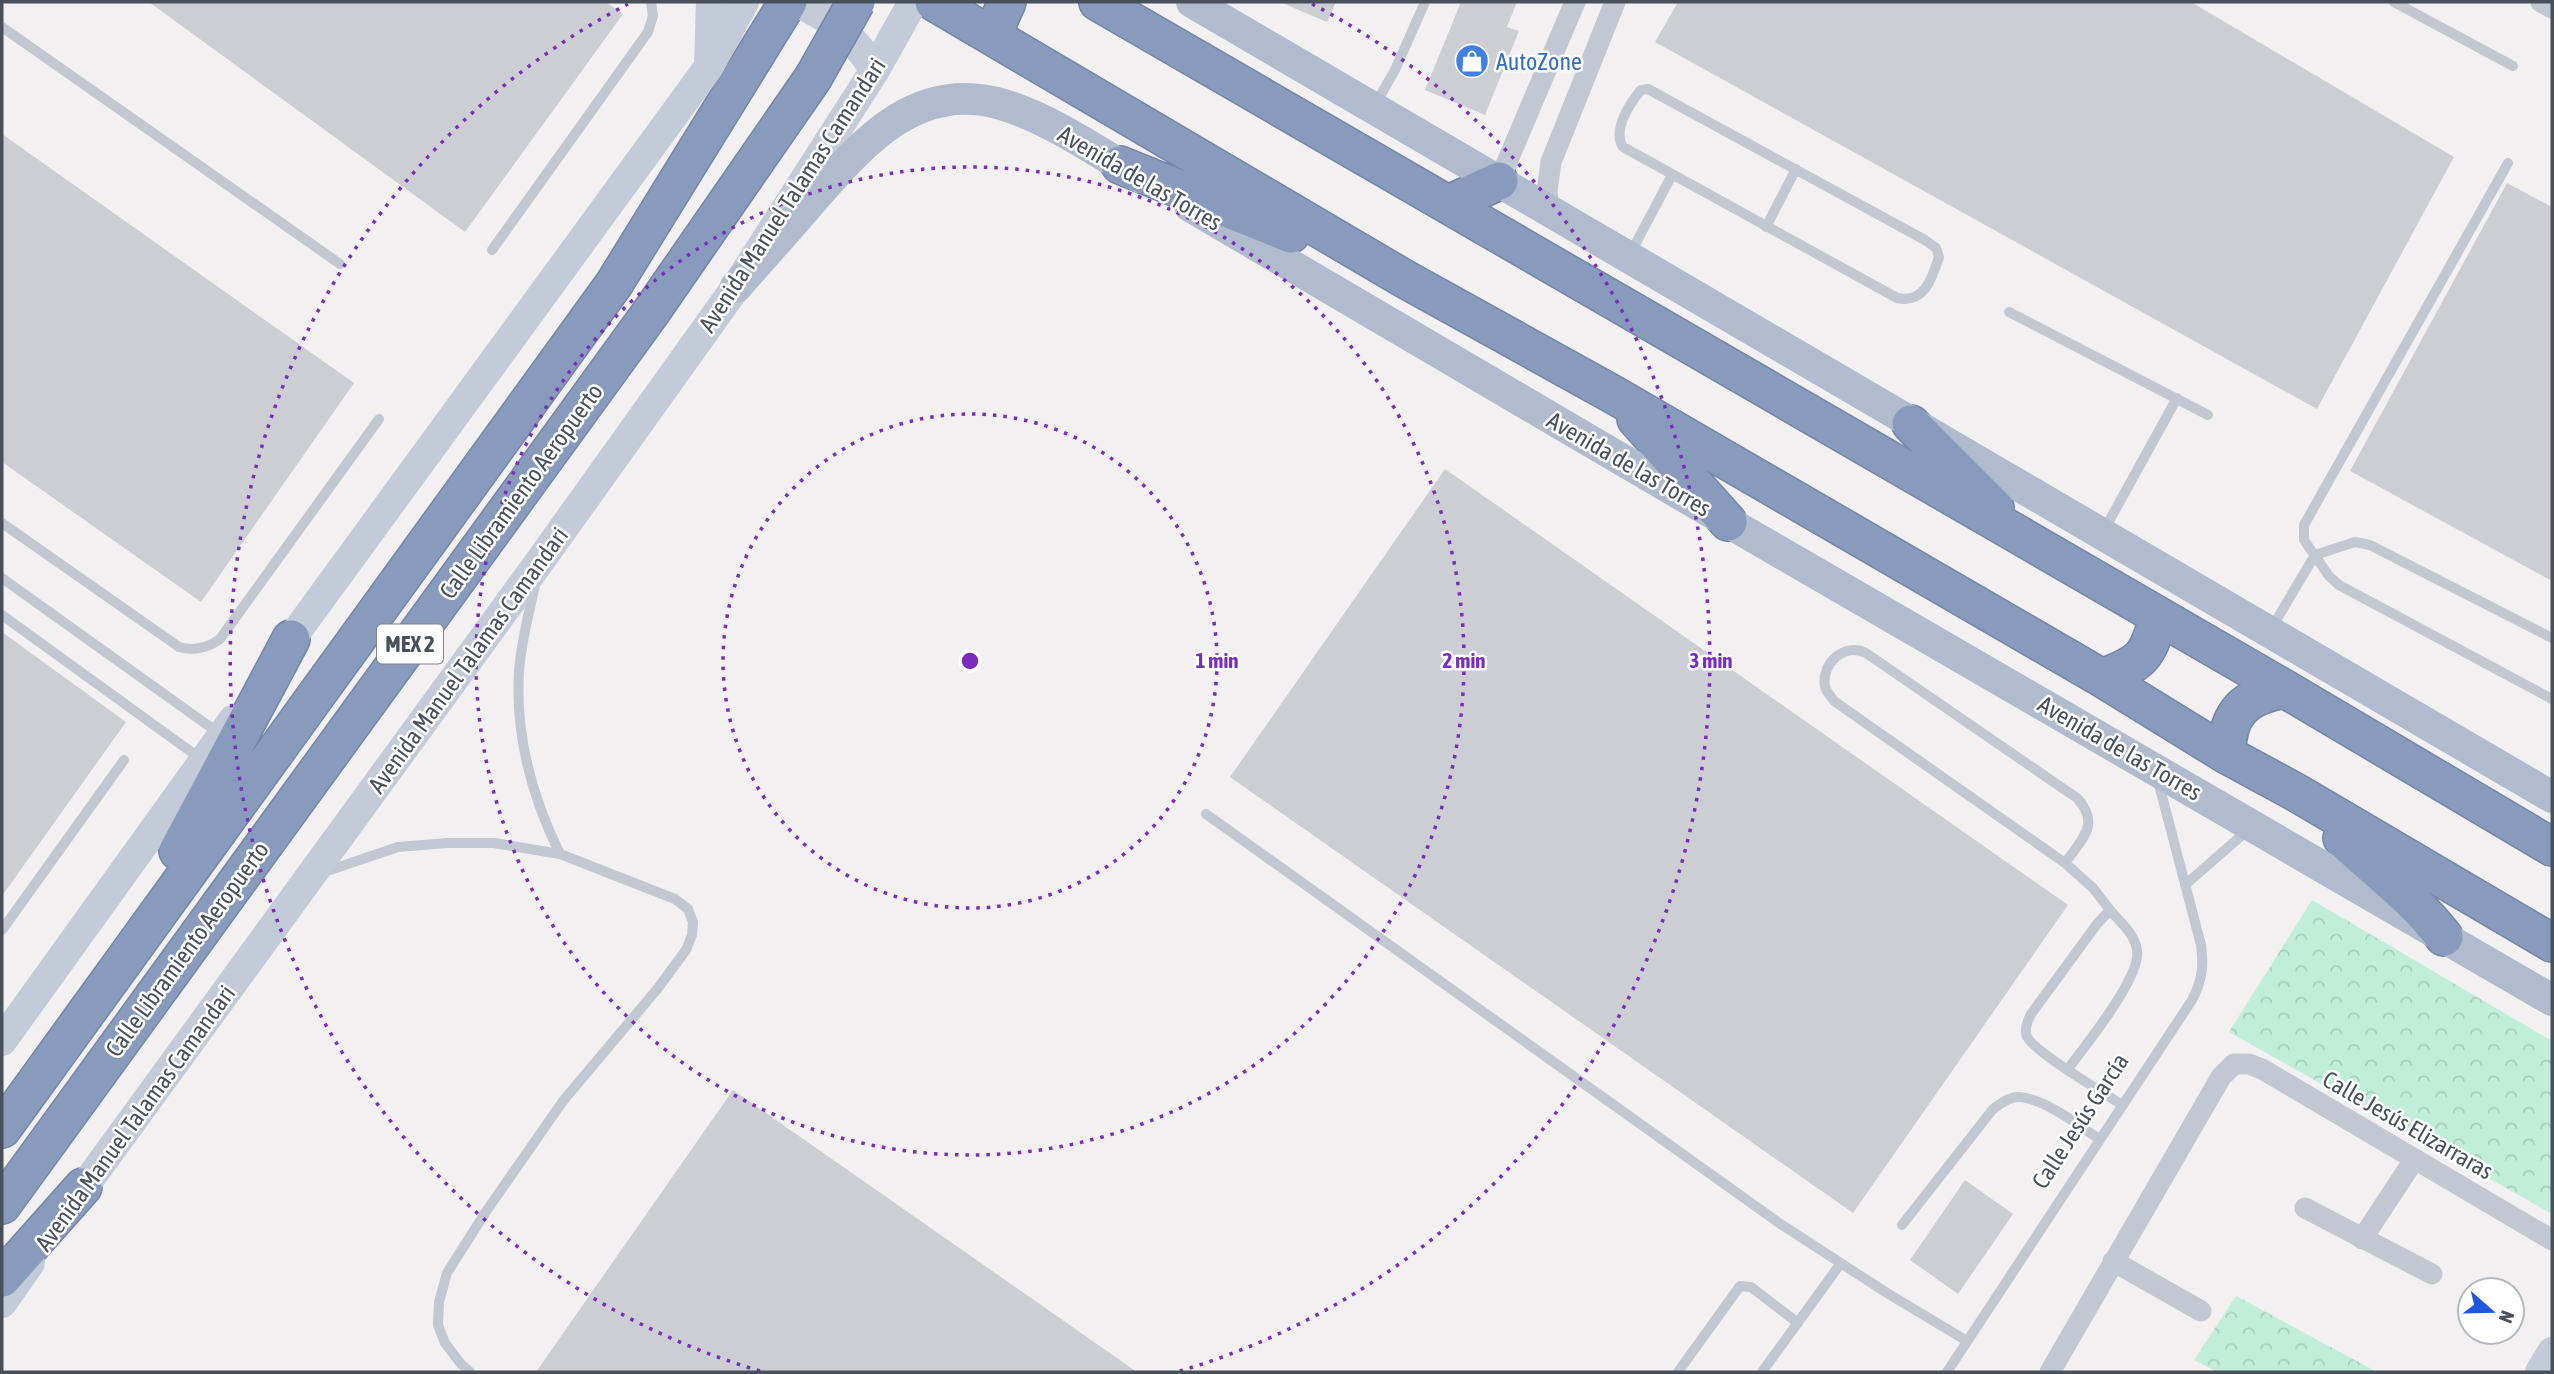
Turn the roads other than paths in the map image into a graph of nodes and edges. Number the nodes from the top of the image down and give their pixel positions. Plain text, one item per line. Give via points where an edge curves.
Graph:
1 (650, 2) edge
2 (711, 2) edge
3 (763, 2) edge
4 (788, 2) edge
5 (798, 2) edge
6 (856, 2) edge
7 (913, 2) edge
8 (934, 2) edge
9 (1007, 2) edge
10 (1098, 2) edge
11 (1192, 2) edge
12 (1425, 2) edge
13 (1575, 2) edge
14 (1615, 2) edge
15 (2394, 2) edge
16 (2541, 2) edge
17 (2552, 8) edge
18 (741, 10) edge
19 (2, 27) edge
20 (997, 39) junction
21 (2513, 66) dead end
22 (876, 70) junction
23 (725, 74) junction
24 (1374, 108) junction
25 (2508, 163) dead end
26 (1120, 165) junction
27 (1796, 169) junction
28 (1672, 175) junction
29 (1499, 181) junction
30 (1449, 204) junction
31 (1549, 209) junction
32 (1766, 227) junction
33 (492, 250) dead end
34 (1629, 256) junction
35 (340, 264) dead end
36 (1403, 278) junction
37 (736, 287) junction
38 (2009, 312) dead end
39 (1614, 395) junction
40 (2177, 398) junction
41 (2208, 415) dead end
42 (379, 419) dead end
43 (1911, 424) junction
44 (1728, 522) junction
45 (2, 523) edge
46 (2101, 534) junction
47 (2033, 545) junction
48 (2315, 555) junction
49 (540, 561) junction
50 (2, 579) edge
51 (2, 615) edge
52 (2158, 617) junction
53 (2269, 632) junction
54 (2552, 638) edge
55 (291, 639) junction
56 (2102, 678) junction
57 (2285, 689) junction
58 (2552, 699) edge
59 (222, 736) junction
60 (2227, 755) junction
61 (124, 760) dead end
62 (204, 761) junction
63 (2154, 768) junction
64 (2297, 793) junction
65 (2552, 797) edge
66 (1206, 814) dead end
67 (2253, 825) junction
68 (2552, 847) edge
69 (560, 854) junction
70 (2065, 863) junction
71 (311, 876) junction
72 (2185, 885) junction
73 (2110, 910) junction
74 (2, 930) edge
75 (2444, 937) junction
76 (2552, 943) edge
77 (114, 971) junction
78 (2552, 1000) edge
79 (2, 1041) edge
80 (2068, 1069) junction
81 (2122, 1105) junction
82 (2, 1129) edge
83 (2099, 1139) junction
84 (2414, 1160) junction
85 (83, 1187) junction
86 (2, 1205) edge
87 (2305, 1209) dead end
88 (1902, 1225) dead end
89 (2362, 1239) junction
90 (2552, 1240) edge
91 (2113, 1261) junction
92 (1841, 1263) junction
93 (2432, 1274) dead end
94 (2, 1278) edge
95 (2, 1303) edge
96 (2201, 1311) dead end
97 (1798, 1323) junction
98 (1967, 1341) junction
99 (2552, 1352) edge
100 (470, 1372) edge
101 (1678, 1372) edge
102 (1762, 1372) edge
103 (1947, 1372) edge
104 (2050, 1372) edge
105 (2540, 1372) edge

1 - 33 lane via 653,16 648,32
2 - 23 main road
3 - 18 main road
4 - 23 highway, MEX 2
5 - 22 main road via 829,18 856,41
6 - 86 highway, Calle Libramiento Aeropuerto / MEX 2, bridge via 813,78 649,316
7 - 22 main road, Avenida Manuel Talamas Camandari
8 - 20 highway, Avenida de las Torres
9 - 20 highway
10 - 30 highway
11 - 24 main road
12 - 24 lane
13 - 29 street
14 - 31 street via 1554,152 1548,179
15 - 21 lane
16 - 17 street
18 - 23 main road
19 - 35 lane
20 - 36 highway, Avenida de las Torres
22 - 37 main road, Avenida Manuel Talamas Camandari
23 - 55 main road
23 - 77 highway, Calle Libramiento Aeropuerto / MEX 2 via 614,284
24 - 29 main road
25 - 48 lane via 2304,525 2304,540
26 - 36 highway
26 - 37 main road, Avenida de las Torres via 1003,104 950,100 916,109 872,136
26 - 44 main road, Avenida de las Torres
27 - 28 lane via 1660,95 1641,90 1622,122 1619,142
27 - 32 lane
27 - 32 lane via 1936,248 1939,257 1929,282 1916,299 1897,298
28 - 32 lane
28 - 34 lane
29 - 30 highway
29 - 31 main road
30 - 47 highway
31 - 34 main road
34 - 43 main road
36 - 39 highway, Avenida de las Torres
37 - 49 main road, Avenida Manuel Talamas Camandari
38 - 40 lane
39 - 44 highway
39 - 56 highway, Avenida de las Torres
40 - 41 lane
40 - 46 lane
42 - 45 lane via 213,644 191,650 179,647
43 - 46 main road
43 - 47 highway
44 - 63 main road, Avenida de las Torres
46 - 53 main road
47 - 52 highway
48 - 53 lane
48 - 54 lane via 2355,542 2370,545
48 - 58 lane via 2339,585
49 - 69 lane via 519,670 519,714 533,788
49 - 71 main road, Avenida Manuel Talamas Camandari
50 - 59 lane
51 - 62 lane
52 - 56 highway via 2139,660
52 - 57 highway
53 - 65 main road
55 - 59 main road
55 - 77 highway
56 - 60 highway, Avenida de las Torres
57 - 60 highway via 2253,698 2242,707 2229,726
57 - 68 highway
59 - 62 main road
60 - 64 highway, Avenida de las Torres
61 - 74 lane
62 - 79 main road
63 - 67 main road, Avenida de las Torres
63 - 72 lane, Calle Jesús García
64 - 75 highway via 2408,896
64 - 76 highway, Avenida de las Torres
66 - 92 lane
67 - 72 lane
67 - 75 main road, Avenida de las Torres
69 - 71 lane via 494,843 398,847
69 - 100 lane via 675,899 688,909 692,935 658,988 563,1101 447,1273 438,1325 445,1343
70 - 70 lane via 1834,701 1825,685 1830,664 1849,649 1866,653 2077,798 2086,808 2089,823
70 - 73 lane
71 - 85 main road, Avenida Manuel Talamas Camandari
72 - 81 lane, Calle Jesús García via 2201,945 2201,982
73 - 80 lane via 2134,940 2138,961 2121,995
73 - 80 lane via 2026,1024 2030,1042
75 - 78 main road, Avenida de las Torres
77 - 82 highway, Calle Libramiento Aeropuerto / MEX 2
80 - 81 lane
81 - 83 lane, Calle Jesús García
83 - 88 lane via 2038,1102 2019,1097 2006,1100 1993,1109
83 - 98 lane, Calle Jesús García
84 - 89 street
84 - 90 street, Calle Jesús Elizarraras
84 - 91 street, Calle Jesús Elizarraras via 2262,1069 2234,1064 2221,1077
85 - 94 highway
85 - 95 main road, Avenida Manuel Talamas Camandari
87 - 89 street
89 - 93 street
91 - 96 street
91 - 104 street
92 - 97 lane
92 - 98 lane
97 - 101 lane via 1751,1287 1740,1286
97 - 102 lane
98 - 103 lane, Calle Jesús García
99 - 105 main road

